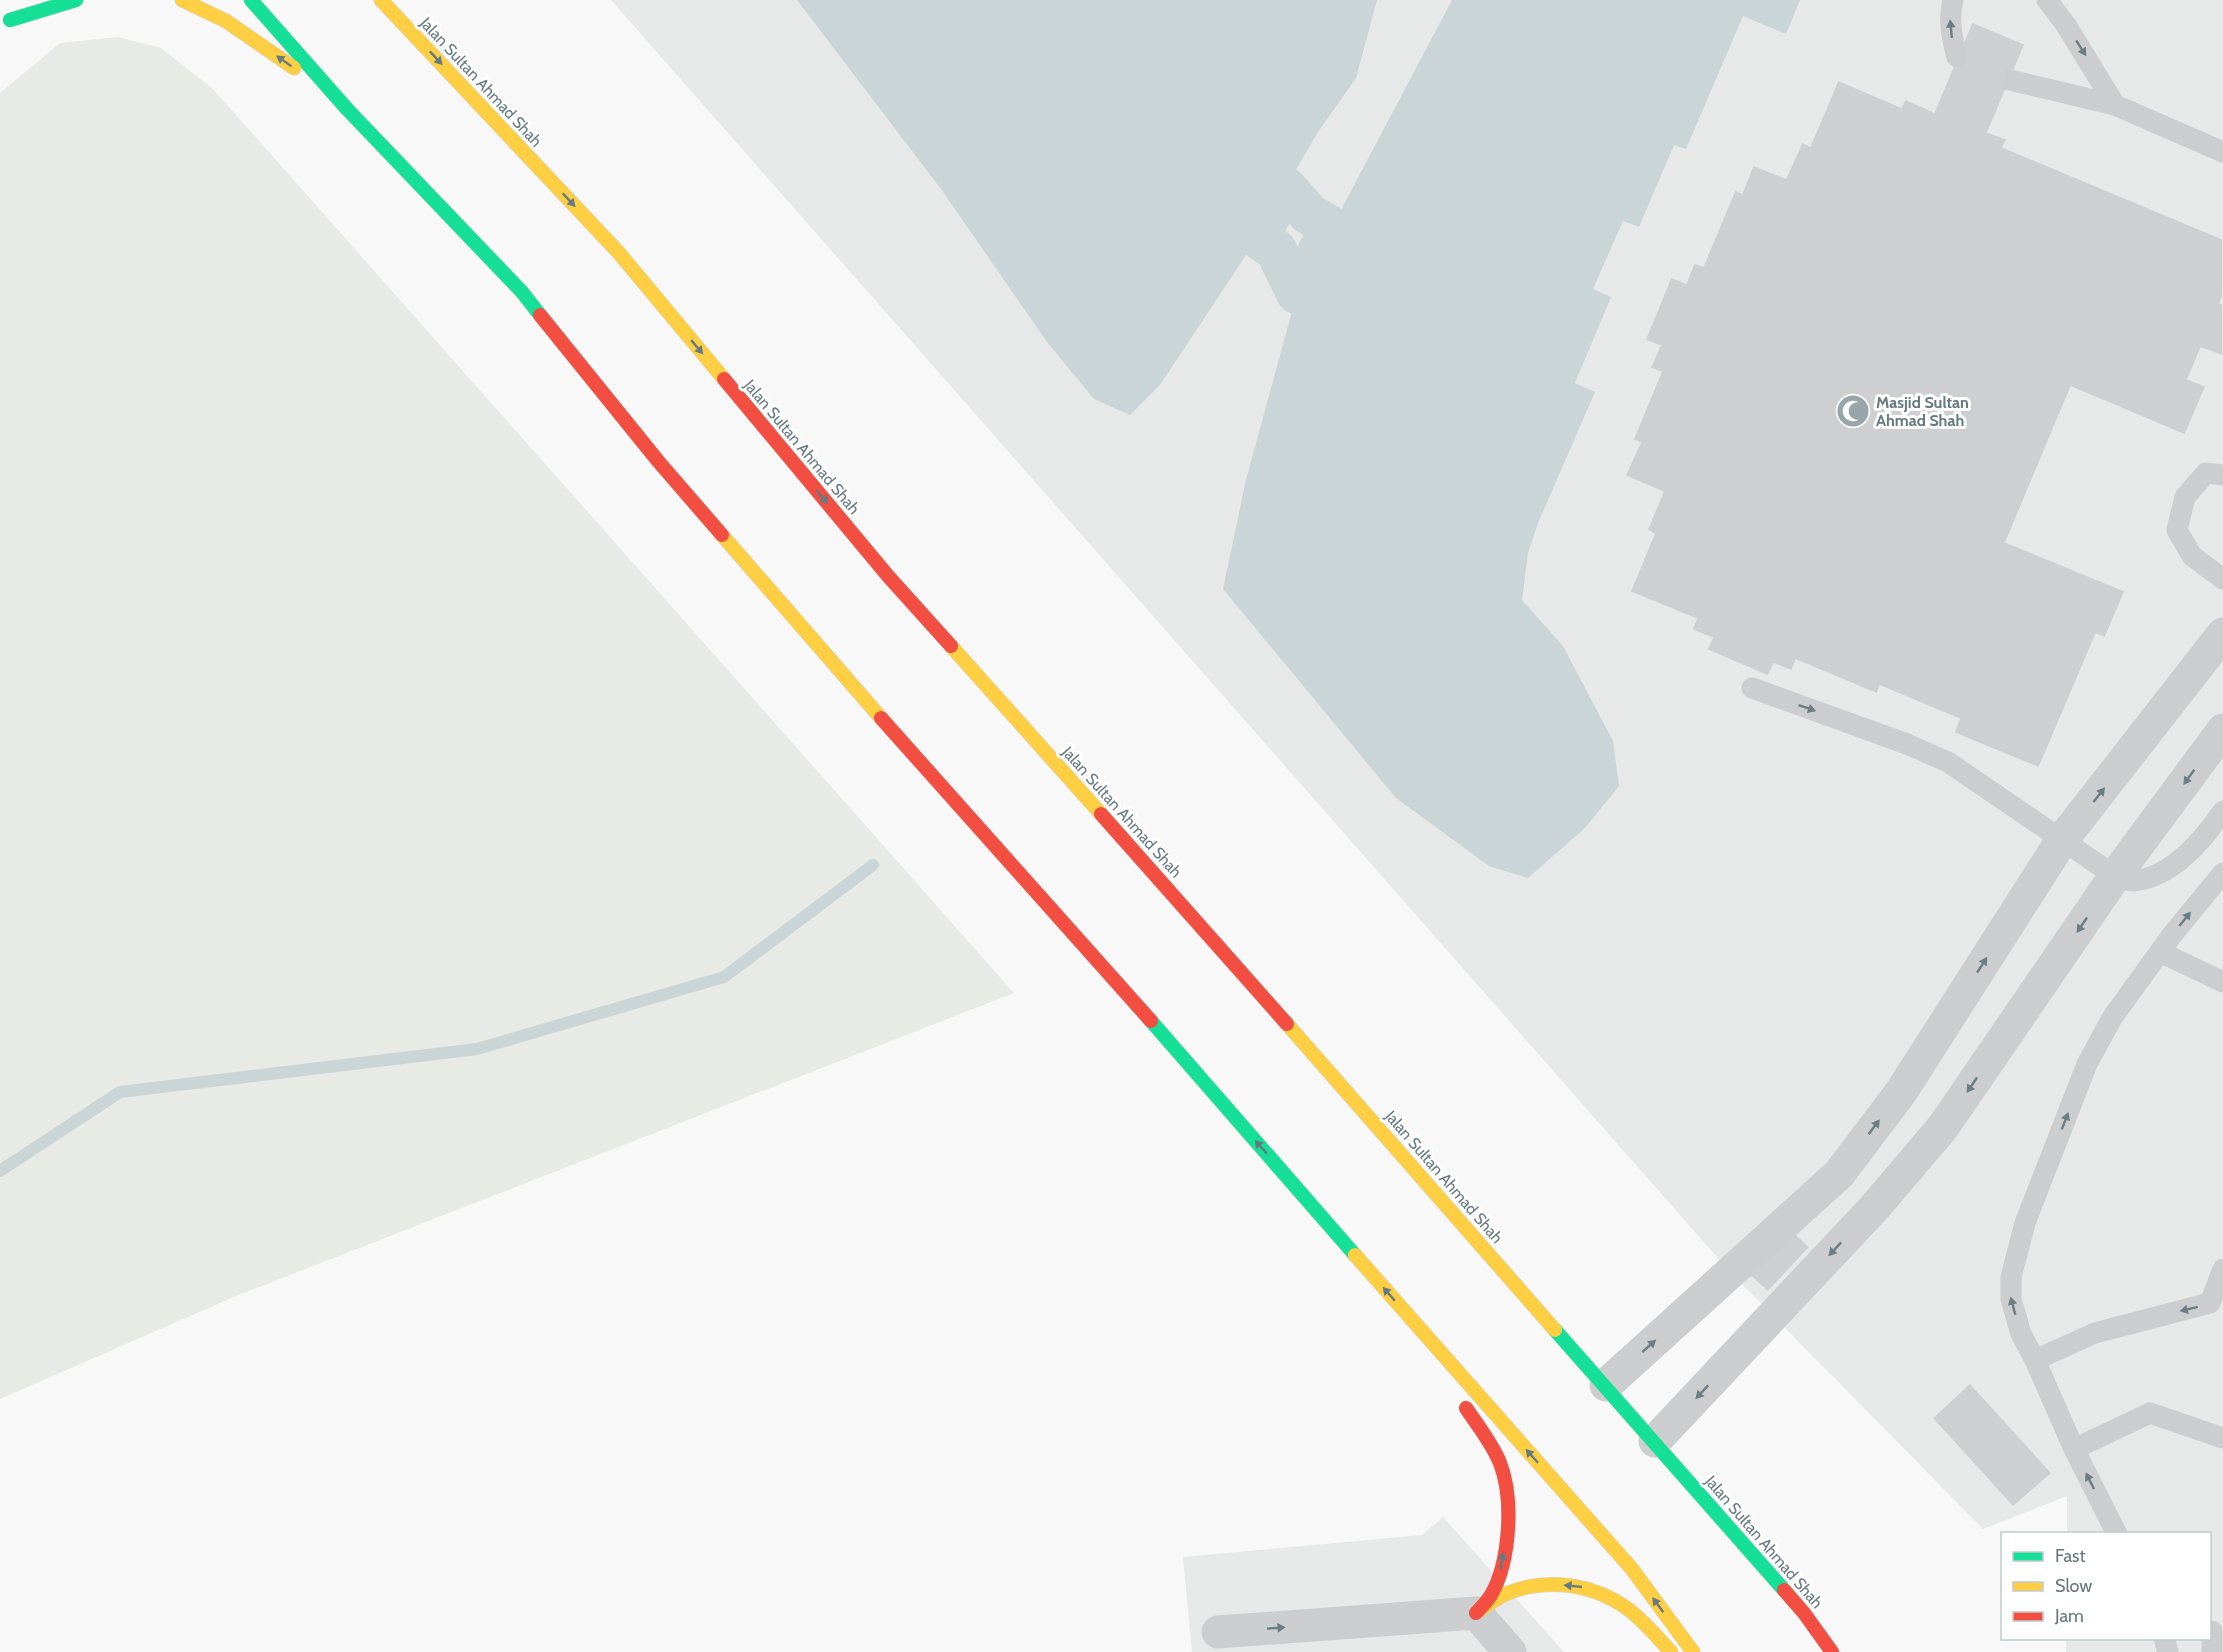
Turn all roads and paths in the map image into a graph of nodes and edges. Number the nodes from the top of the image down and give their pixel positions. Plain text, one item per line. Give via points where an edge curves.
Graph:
1 (33, 0) edge
2 (76, 0) edge
3 (182, 0) edge
4 (250, 0) edge
5 (381, 0) edge
6 (392, 0) edge
7 (1953, 0) edge
8 (2047, 0) edge
9 (5, 25) edge
10 (410, 30) junction
11 (1957, 57) dead end
12 (2010, 80) dead end
13 (2115, 105) junction
14 (347, 110) junction
15 (2223, 152) edge
16 (2223, 475) edge
17 (2223, 579) edge
18 (2223, 634) edge
19 (1752, 688) dead end
20 (2223, 730) edge
21 (2223, 811) edge
22 (2062, 840) junction
23 (2223, 873) edge
24 (2115, 876) junction
25 (2160, 952) junction
26 (2223, 982) edge
27 (1839, 1174) junction
28 (1875, 1206) junction
29 (2223, 1269) edge
30 (1404, 1311) junction
31 (2036, 1360) junction
32 (1447, 1380) dead end
33 (1606, 1385) junction
34 (1458, 1398) dead end
35 (2223, 1438) edge
36 (1655, 1441) junction
37 (2074, 1449) junction
38 (2116, 1532) edge
39 (1476, 1613) junction
40 (1218, 1642) edge
41 (1510, 1652) edge
42 (1671, 1652) edge
43 (1693, 1652) edge
44 (1832, 1652) edge

1 - 9 main road
2 - 9 main road
14 -> 3 main road via 221,17
4 - 14 main road
5 - 10 main road, Jalan Sultan Ahmad Shah
6 - 10 main road
11 -> 7 lane via 1951,35
8 -> 13 lane
10 -> 33 main road, Jalan Sultan Ahmad Shah via 619,253 888,576
12 - 13 lane
13 - 15 lane
30 -> 14 main road via 673,478 522,292
16 - 17 lane via 2206,473 2186,497 2177,530 2192,556
22 -> 18 street
19 -> 22 lane via 1948,762
20 -> 24 street
21 - 24 lane via 2198,842 2159,874 2132,881
22 - 24 lane
27 -> 22 street via 1901,1092
25 -> 23 lane
24 -> 28 street via 1943,1127
25 - 26 lane
31 -> 25 lane via 2021,1334 2011,1299 2011,1276 2019,1239 2087,1064 2112,1018
27 - 28 street
33 -> 27 street
28 -> 36 street
29 -> 31 lane via 2210,1303 2095,1333
30 - 32 main road
43 -> 30 main road via 1632,1569
31 - 37 lane
33 - 36 main road, Jalan Sultan Ahmad Shah
39 -> 34 main road via 1490,1597 1502,1567 1508,1511 1501,1465
35 - 37 lane via 2150,1413
36 - 44 main road, Jalan Sultan Ahmad Shah via 1804,1613
38 -> 37 lane
40 -> 39 street
39 - 41 street
42 -> 39 main road via 1630,1611 1583,1587 1524,1587 1505,1593

